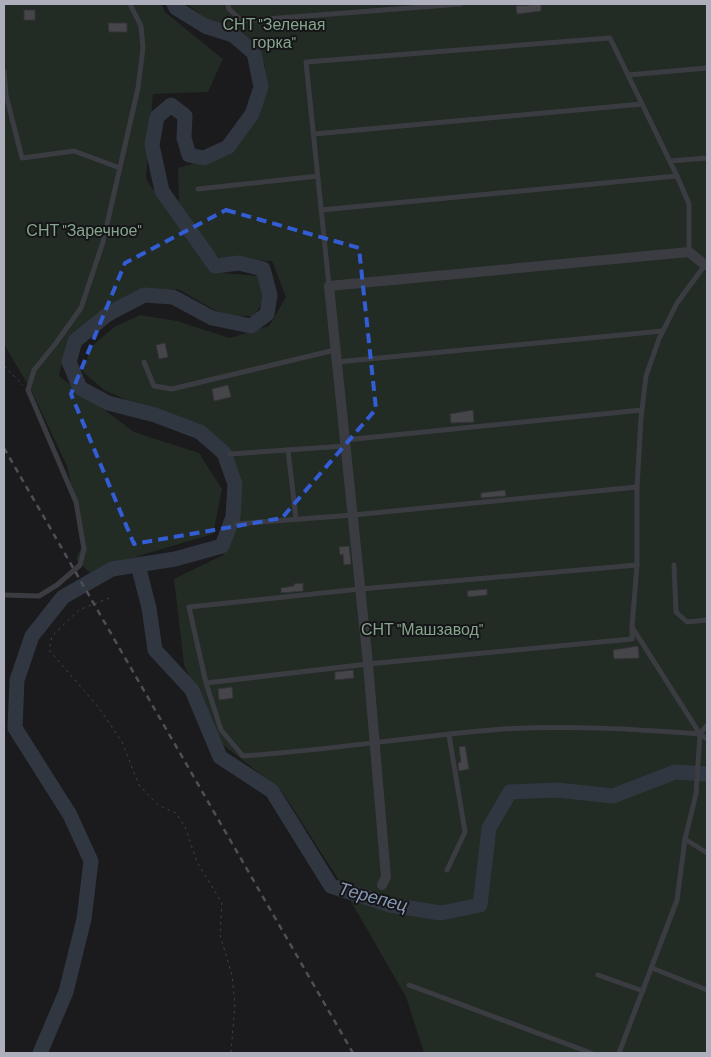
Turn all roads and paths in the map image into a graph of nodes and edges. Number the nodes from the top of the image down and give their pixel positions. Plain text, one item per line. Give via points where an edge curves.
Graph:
1 (130, 4) edge
2 (228, 4) edge
3 (461, 4) edge
4 (707, 68) edge
5 (4, 71) edge
6 (628, 75) junction
7 (642, 104) junction
8 (314, 134) junction
9 (707, 158) edge
10 (670, 162) junction
11 (120, 168) junction
12 (318, 176) junction
13 (677, 176) junction
14 (198, 188) dead end
15 (321, 210) junction
16 (688, 252) junction
17 (706, 265) edge
18 (329, 286) junction
19 (663, 331) junction
20 (336, 350) junction
21 (144, 362) dead end
22 (337, 362) junction
23 (4, 366) edge
24 (28, 390) junction
25 (642, 410) junction
26 (345, 443) junction
27 (288, 450) junction
28 (230, 454) dead end
29 (637, 487) junction
30 (352, 515) junction
31 (296, 519) junction
32 (236, 524) dead end
33 (637, 565) junction
34 (674, 565) dead end
35 (360, 589) junction
36 (4, 595) edge
37 (109, 598) dead end
38 (707, 620) edge
39 (632, 626) junction
40 (368, 664) junction
41 (206, 682) junction
42 (707, 725) edge
43 (700, 734) junction
44 (449, 735) junction
45 (707, 739) edge
46 (376, 741) junction
47 (685, 839) junction
48 (707, 853) edge
49 (447, 870) dead end
50 (382, 885) dead end
51 (652, 968) junction
52 (598, 975) dead end
53 (409, 985) dead end
54 (707, 990) edge
55 (643, 991) junction
56 (231, 1053) edge
57 (591, 1053) edge
58 (619, 1053) edge

1 - 11 lane via 141,26 143,48 138,88
2 - 3 lane via 228,9 242,21
4 - 6 lane
5 - 11 lane via 6,95 22,158 74,151
6 - 7 lane
6 - 8 lane via 610,38 306,62
7 - 8 lane
7 - 10 lane
8 - 12 lane
9 - 10 lane
10 - 13 lane
11 - 24 lane via 103,242 81,308 34,370
12 - 14 lane
12 - 15 lane
13 - 15 lane
13 - 16 lane via 689,204
15 - 18 lane
16 - 17 street
16 - 18 street
17 - 19 lane via 677,303
18 - 20 street
19 - 22 lane
19 - 25 lane via 646,376
20 - 21 lane via 172,389 154,386
20 - 22 street
22 - 26 street
23 - 24 path
24 - 36 lane via 76,502 84,549 80,565 57,586 39,596
25 - 26 lane
25 - 29 lane
26 - 27 lane
26 - 30 street
27 - 28 lane
27 - 31 lane
29 - 30 lane
29 - 33 lane
30 - 31 lane
30 - 35 street
31 - 32 lane
33 - 35 lane
33 - 39 lane
34 - 38 lane via 676,612 687,622
35 - 40 street
35 - 41 lane via 189,607
37 - 56 path via 79,610 52,636 49,650 99,708 118,736 139,785 158,805 176,814 186,827 197,862 222,903 220,936 232,975 235,1004
39 - 40 lane via 632,639
39 - 43 lane
40 - 41 lane
40 - 46 street
41 - 46 lane via 221,730 243,756
42 - 43 lane
43 - 44 lane via 611,728 504,729
43 - 45 lane
43 - 47 lane via 696,794
44 - 46 lane
44 - 49 lane via 465,832
46 - 50 street via 386,877
47 - 48 lane
47 - 51 lane via 677,900
51 - 54 lane
51 - 55 lane
52 - 55 lane
53 - 57 lane
55 - 58 lane

